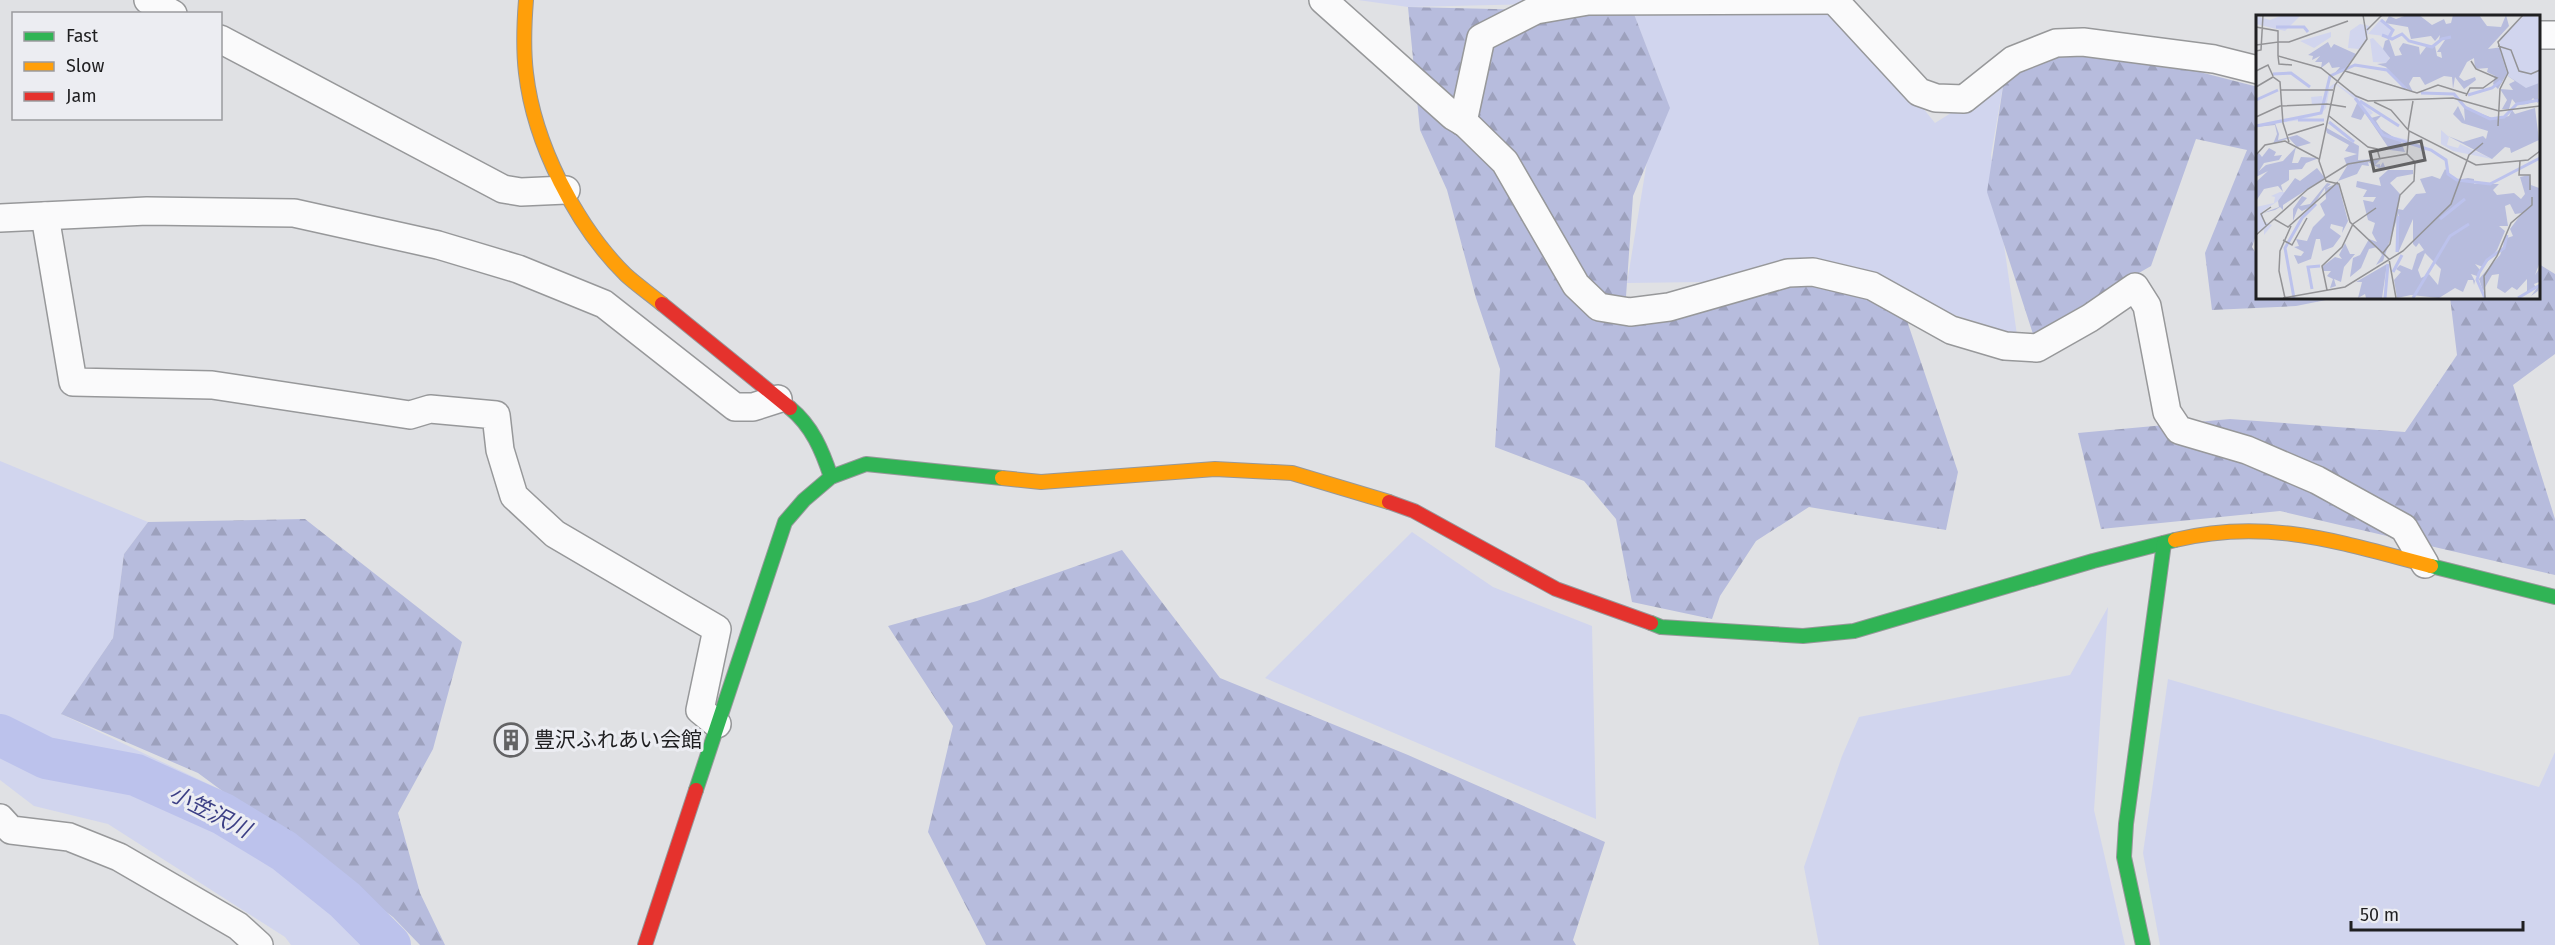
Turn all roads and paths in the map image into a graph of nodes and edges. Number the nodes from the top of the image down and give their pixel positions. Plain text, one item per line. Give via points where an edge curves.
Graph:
1 (148, 0) edge
2 (526, 0) edge
3 (1323, 0) edge
4 (1837, 0) edge
5 (169, 12) edge
6 (222, 40) edge
7 (2256, 70) edge
8 (1463, 123) junction
9 (566, 190) junction
10 (45, 216) junction
11 (0, 218) edge
12 (778, 399) junction
13 (831, 477) junction
14 (2164, 543) junction
15 (2426, 564) junction
16 (2555, 597) edge
17 (717, 724) junction
18 (0, 818) edge
19 (258, 945) edge
20 (645, 945) edge
21 (2143, 945) edge

1 - 5 street
2 - 9 street via 523,51 537,130
3 - 8 street
4 - 7 street via 1919,92 1936,99 1964,99 2013,60 2056,43 2083,42 2214,59
4 - 8 street via 1588,2 1536,10 1481,38
6 - 9 street via 503,189
8 - 15 street via 1505,162 1576,285 1599,307 1630,312 1669,307 1788,273 1813,272 1872,286 1951,330 2005,346 2037,348 2135,287 2147,306 2167,412 2179,430 2247,450 2317,480 2404,528
9 - 12 street via 601,249 626,275
10 - 11 street
10 - 12 street via 147,211 294,213 438,245 518,269 604,304 735,407 753,407
10 - 17 street via 73,382 212,385 410,415 430,409 496,416 500,450 514,496 555,534 717,628 700,710
12 - 13 street via 803,418 822,449
13 - 14 street via 866,464 1041,482 1181,470 1292,473 1414,512 1556,589 1661,627 1803,636 1854,631
13 - 17 street via 785,522
14 - 15 street via 2208,532 2263,530 2316,537
14 - 21 street via 2124,857
15 - 16 street
17 - 20 street
18 - 19 street via 11,830 69,837 119,857 238,926

